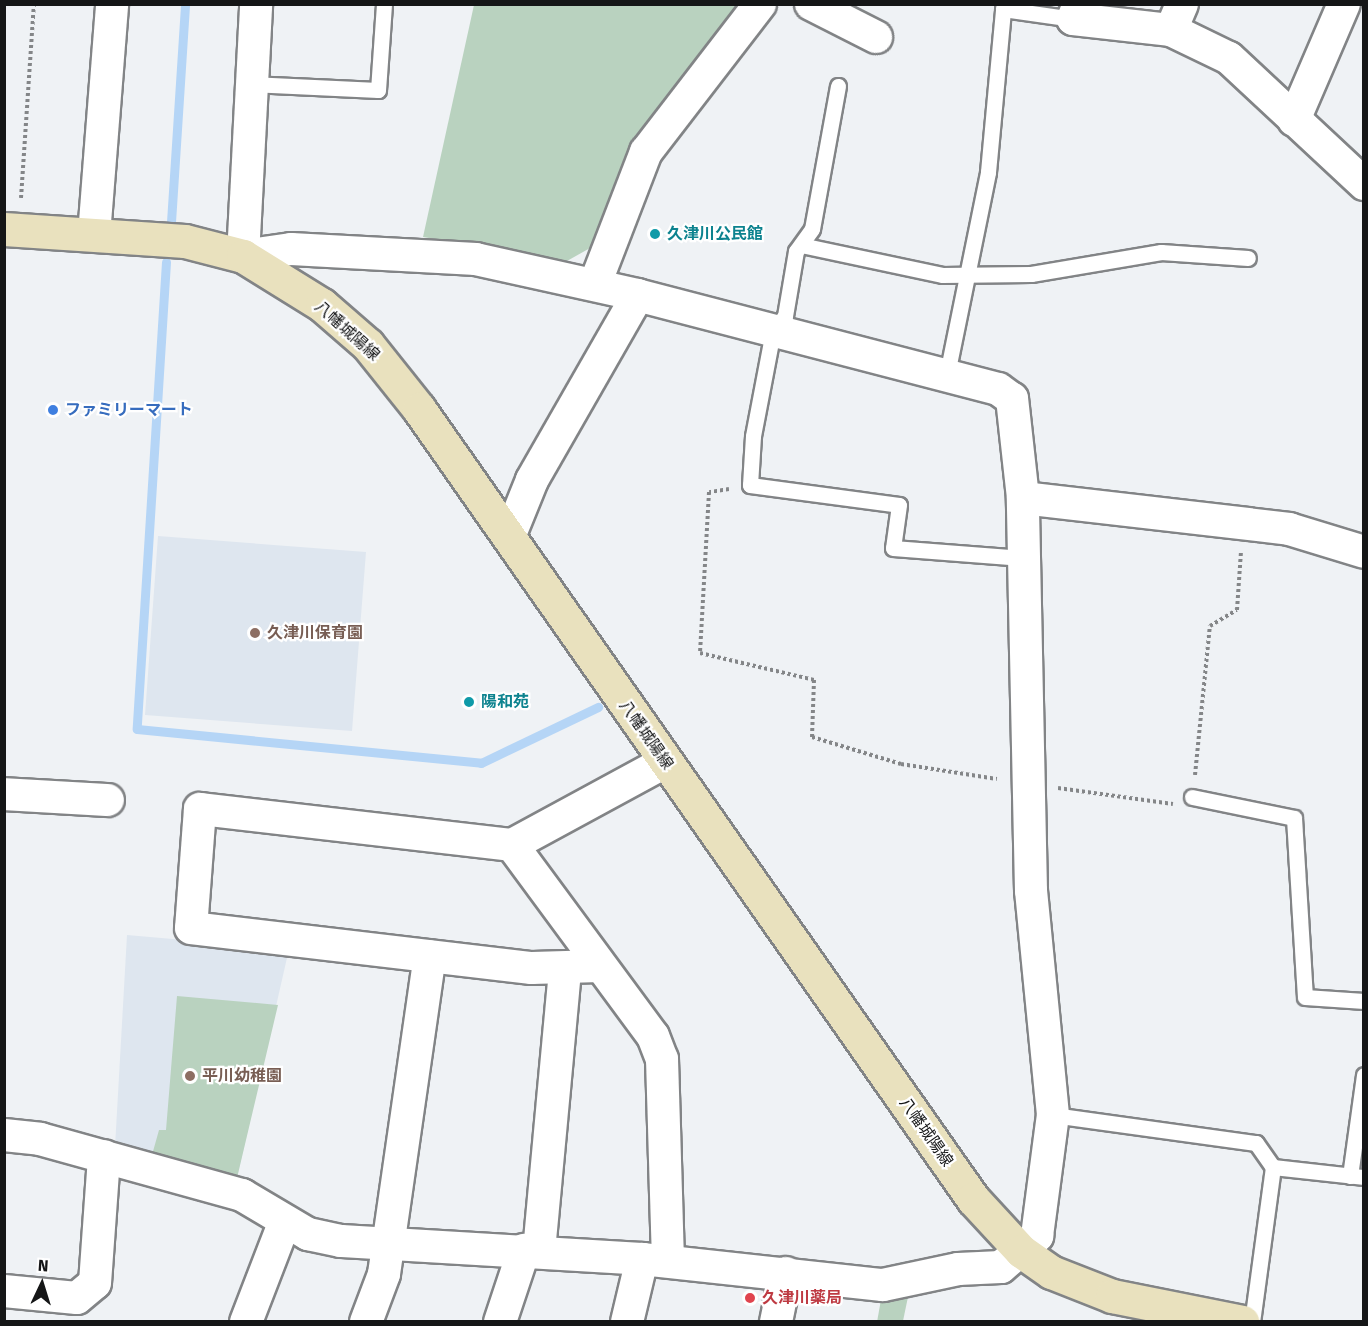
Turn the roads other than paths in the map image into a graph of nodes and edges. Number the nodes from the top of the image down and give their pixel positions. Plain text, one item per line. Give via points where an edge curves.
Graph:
1 (112, 4) edge
2 (256, 4) edge
3 (384, 4) edge
4 (760, 4) edge
5 (811, 4) edge
6 (1344, 4) edge
7 (1076, 12) edge
8 (1177, 17) edge
9 (876, 37) dead end
10 (249, 84) junction
11 (838, 86) dead end
12 (1294, 120) junction
13 (1364, 184) edge
14 (12, 230) edge
15 (94, 234) junction
16 (801, 245) junction
17 (243, 256) junction
18 (1248, 258) dead end
19 (967, 275) junction
20 (596, 284) junction
21 (638, 295) junction
22 (773, 331) junction
23 (946, 379) junction
24 (1023, 498) junction
25 (509, 537) junction
26 (1364, 552) edge
27 (1023, 558) junction
28 (665, 762) junction
29 (4, 794) edge
30 (1192, 797) road end
31 (108, 801) dead end
32 (512, 845) junction
33 (430, 956) junction
34 (600, 966) junction
35 (565, 971) junction
36 (1364, 1001) edge
37 (1364, 1075) edge
38 (1053, 1115) junction
39 (4, 1136) edge
40 (104, 1156) junction
41 (1272, 1167) junction
42 (1357, 1176) edge
43 (285, 1221) junction
44 (388, 1244) junction
45 (532, 1251) junction
46 (1020, 1251) junction
47 (655, 1260) junction
48 (786, 1273) junction
49 (4, 1291) edge
50 (246, 1322) edge
51 (366, 1322) edge
52 (500, 1322) edge
53 (627, 1322) edge
54 (776, 1322) edge
55 (1242, 1322) edge
56 (1252, 1322) edge

1 - 15 street
2 - 10 street
3 - 10 lane via 378,90
4 - 20 street via 646,152
5 - 9 street
6 - 12 street
7 - 8 street
7 - 19 lane via 1003,9 988,172
8 - 12 street via 1229,58
10 - 17 street
11 - 16 lane via 812,229
12 - 13 street
14 - 15 main road, 八幡城陽線
15 - 17 main road, 八幡城陽線 via 186,241
16 - 19 lane via 942,275
16 - 22 lane via 785,316
17 - 20 street via 291,249 476,259
17 - 25 main road, 八幡城陽線 via 322,305 368,345
18 - 19 lane via 1161,252 1031,274
19 - 23 lane
20 - 21 street
21 - 22 street
21 - 25 street via 532,480
22 - 23 street
22 - 27 lane via 753,436 750,485 899,505 892,548
23 - 24 street via 998,389 1012,399
24 - 26 street via 1289,529
24 - 27 street
25 - 28 main road, 八幡城陽線
27 - 38 street via 1031,891
28 - 32 street
28 - 46 main road, 八幡城陽線 via 973,1199
29 - 31 street
30 - 36 lane via 1294,818 1305,997
32 - 33 street via 200,809 191,928
32 - 34 street
33 - 35 street
33 - 44 street
34 - 35 street
34 - 47 street via 653,1036 662,1059
35 - 45 street
37 - 42 lane
38 - 41 lane via 1256,1143
38 - 46 street via 1038,1236
39 - 40 street
40 - 43 street via 242,1195
40 - 49 street via 95,1283 77,1299
41 - 42 lane
41 - 56 lane
43 - 44 street via 308,1234
43 - 50 street
44 - 45 street
44 - 51 street via 384,1274
45 - 47 street
45 - 52 street
46 - 48 street via 1001,1267 958,1269 883,1285
46 - 55 main road, 八幡城陽線 via 1051,1272 1112,1296
47 - 48 street
47 - 53 street
48 - 54 street

